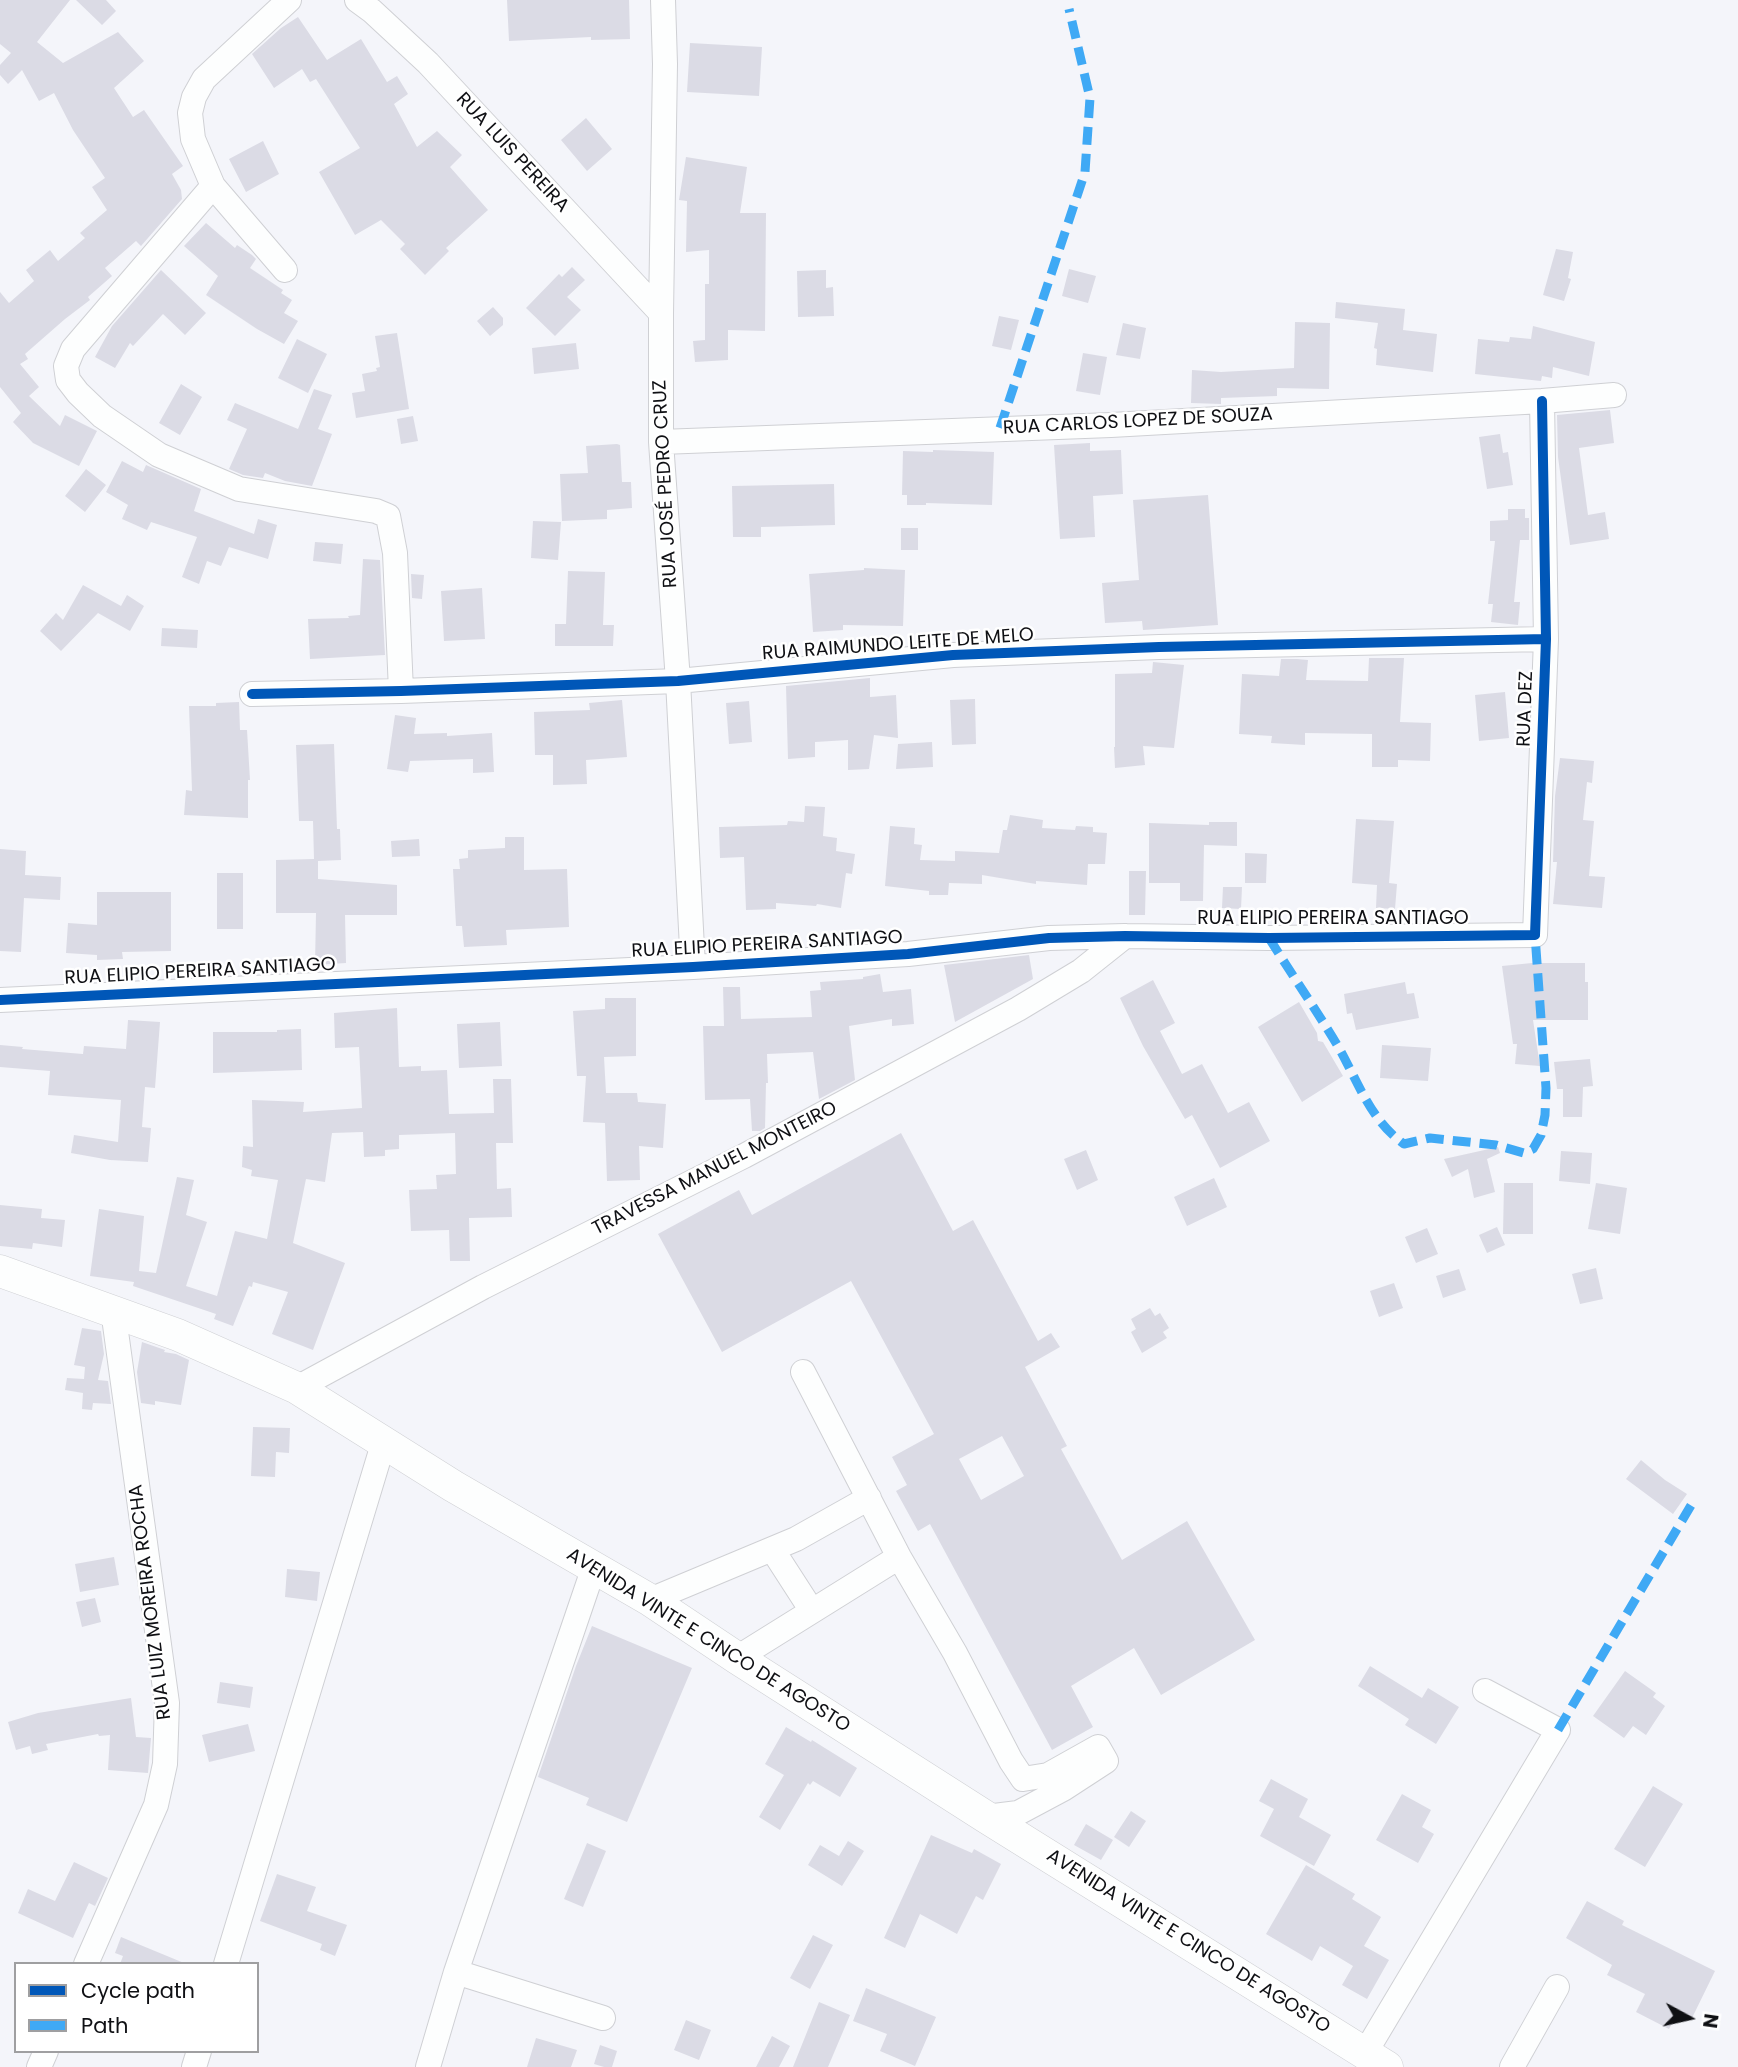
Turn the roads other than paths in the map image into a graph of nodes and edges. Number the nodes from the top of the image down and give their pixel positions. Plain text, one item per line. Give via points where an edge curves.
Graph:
1 (289, 0) edge
2 (357, 0) edge
3 (663, 0) edge
4 (212, 186) junction
5 (285, 270) dead end
6 (661, 313) junction
7 (1614, 395) dead end
8 (1542, 401) junction
9 (661, 442) junction
10 (1546, 639) junction
11 (678, 681) junction
12 (401, 691) junction
13 (253, 694) dead end
14 (1535, 935) joint
15 (1125, 936) junction
16 (693, 967) junction
17 (0, 1000) edge
18 (0, 1271) edge
19 (113, 1310) junction
20 (803, 1372) dead end
21 (297, 1388) junction
22 (384, 1441) junction
23 (869, 1499) junction
24 (772, 1549) junction
25 (899, 1557) junction
26 (594, 1567) junction
27 (650, 1600) junction
28 (811, 1611) junction
29 (737, 1658) junction
30 (1485, 1691) dead end
31 (986, 1817) junction
32 (87, 1962) edge
33 (227, 1962) edge
34 (456, 1972) junction
35 (1557, 1987) dead end
36 (603, 2018) dead end
37 (1376, 2060) edge
38 (428, 2067) edge
39 (1512, 2067) edge

1 - 4 street via 204,79 194,97 190,113 193,139
2 - 6 street, RUA LUIS PEREIRA via 428,63
3 - 6 street, RUA JOSÉ PEDRO CRUZ
4 - 5 street
4 - 12 street via 73,349 66,366 68,380 102,416 159,455 239,489 387,516 395,553
6 - 9 street, RUA JOSÉ PEDRO CRUZ
7 - 8 street, RUA CARLOS LOPEZ DE SOUZA
8 - 9 street, RUA CARLOS LOPEZ DE SOUZA via 1111,425
8 - 10 street, RUA DEZ
9 - 11 street, RUA JOSÉ PEDRO CRUZ
10 - 11 street, RUA RAIMUNDO LEITE DE MELO via 966,654
10 - 14 street, RUA DEZ
11 - 12 street, RUA RAIMUNDO LEITE DE MELO
11 - 16 street, RUA JOSÉ PEDRO CRUZ
12 - 13 street, RUA RAIMUNDO LEITE DE MELO
14 - 15 street, RUA ELIPIO PEREIRA SANTIAGO
15 - 16 street, RUA ELIPIO PEREIRA SANTIAGO
15 - 21 street, TRAVESSA MANUEL MONTEIRO via 1081,971 1018,1009
16 - 17 street, RUA ELIPIO PEREIRA SANTIAGO
18 - 19 main road, AVENIDA VINTE E CINCO DE AGOSTO
19 - 21 main road, AVENIDA VINTE E CINCO DE AGOSTO
19 - 32 street, RUA LUIZ MOREIRA ROCHA via 167,1703 164,1764 156,1805
20 - 23 street
21 - 22 main road, AVENIDA VINTE E CINCO DE AGOSTO
22 - 26 main road, AVENIDA VINTE E CINCO DE AGOSTO
22 - 33 street
23 - 24 street
23 - 25 street
24 - 27 street
24 - 28 street
25 - 28 street
25 - 31 street via 1023,1779 1048,1775 1098,1747 1106,1761 1018,1813
26 - 27 main road, AVENIDA VINTE E CINCO DE AGOSTO
26 - 34 street
27 - 29 main road, AVENIDA VINTE E CINCO DE AGOSTO
28 - 29 street
29 - 31 main road, AVENIDA VINTE E CINCO DE AGOSTO
30 - 37 street via 1559,1730
31 - 37 main road, AVENIDA VINTE E CINCO DE AGOSTO
34 - 36 street
34 - 38 street
35 - 39 street

